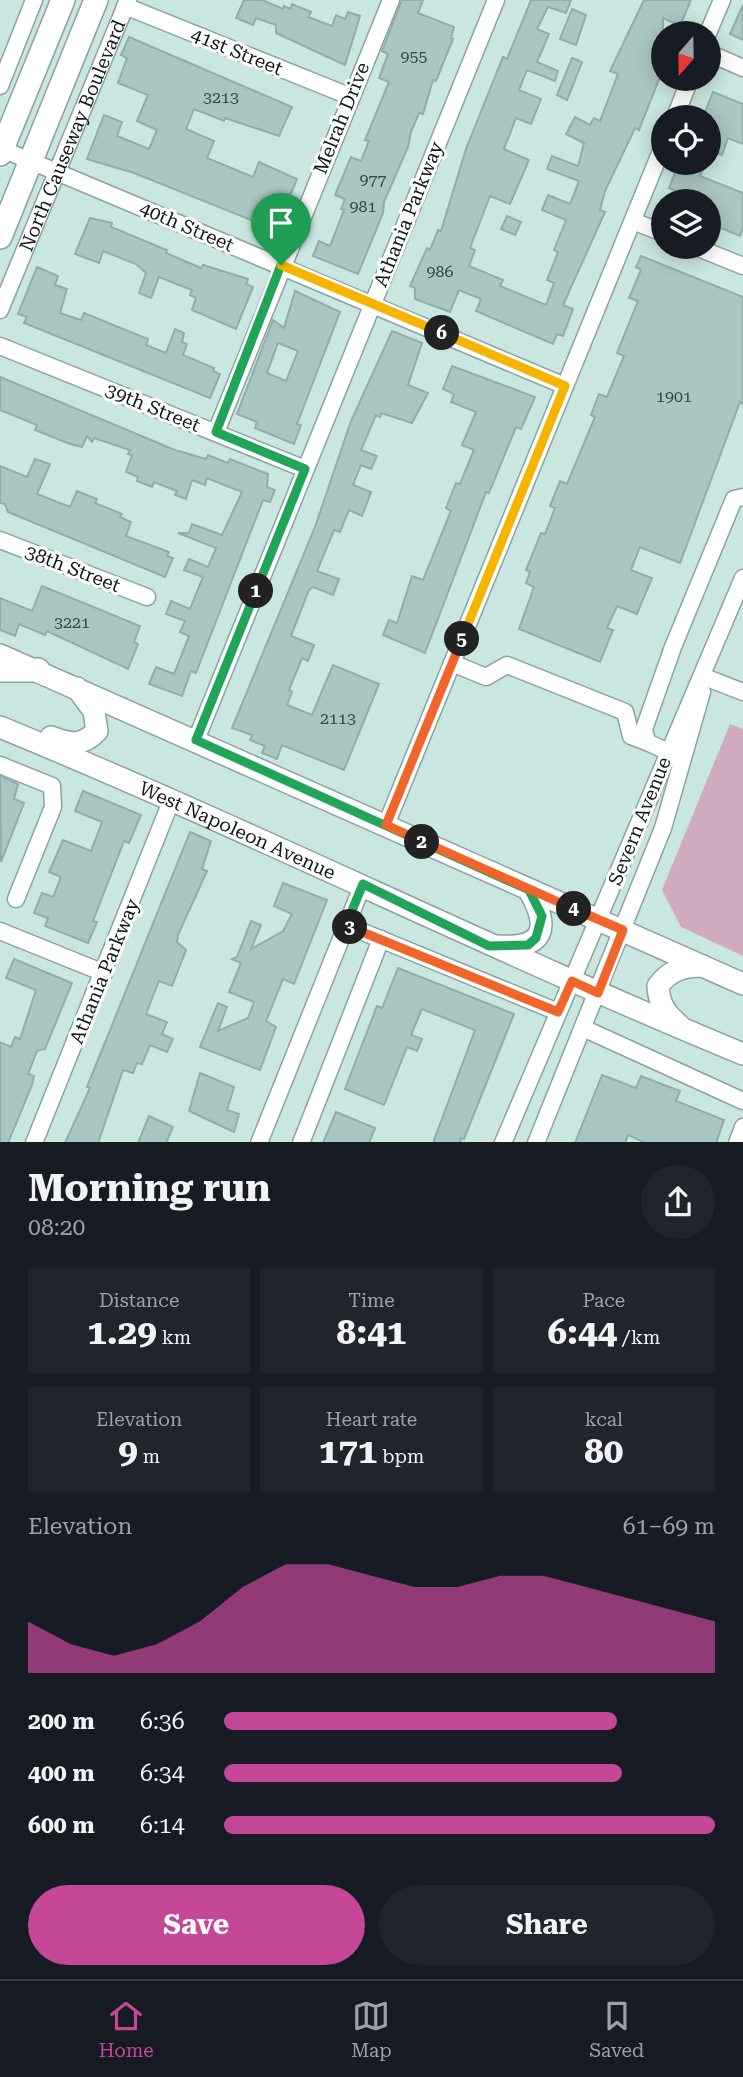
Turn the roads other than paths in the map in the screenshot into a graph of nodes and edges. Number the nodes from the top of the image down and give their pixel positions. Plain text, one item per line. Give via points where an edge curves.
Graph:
1 (34, 0) edge
2 (63, 0) edge
3 (96, 0) edge
4 (391, 0) edge
5 (496, 0) edge
6 (722, 0) edge
7 (127, 3) edge
8 (713, 21) edge
9 (721, 58) edge
10 (743, 68) edge
11 (0, 86) edge
12 (349, 96) junction
13 (1, 152) edge
14 (33, 161) junction
15 (57, 172) junction
16 (651, 175) edge
17 (633, 221) junction
18 (651, 228) edge
19 (0, 237) edge
20 (721, 257) edge
21 (281, 265) junction
22 (743, 266) edge
23 (372, 302) junction
24 (0, 310) edge
25 (0, 346) edge
26 (565, 386) junction
27 (216, 432) junction
28 (305, 469) junction
29 (743, 497) edge
30 (0, 540) edge
31 (743, 579) edge
32 (147, 597) dead end
33 (0, 655) edge
34 (452, 663) junction
35 (0, 670) edge
36 (38, 670) junction
37 (706, 678) junction
38 (76, 687) junction
39 (743, 692) edge
40 (0, 717) edge
41 (0, 727) edge
42 (196, 740) junction
43 (647, 743) junction
44 (675, 755) junction
45 (0, 765) edge
46 (172, 799) junction
47 (386, 825) junction
48 (363, 884) junction
49 (529, 890) junction
50 (16, 899) dead end
51 (599, 919) junction
52 (346, 925) junction
53 (623, 930) junction
54 (3, 932) edge
55 (381, 939) junction
56 (489, 946) junction
57 (0, 949) edge
58 (705, 966) junction
59 (104, 972) junction
60 (572, 981) junction
61 (743, 984) edge
62 (598, 993) junction
63 (558, 1012) junction
64 (583, 1028) junction
65 (684, 1029) junction
66 (743, 1054) edge
67 (743, 1101) edge
68 (34, 1142) edge
69 (259, 1142) edge
70 (301, 1142) edge
71 (503, 1142) edge
72 (536, 1142) edge

1 - 11 street
2 - 13 highway
3 - 14 highway, North Causeway Boulevard
4 - 12 street, Melrah Drive
5 - 23 street, Athania Parkway
6 - 8 street
7 - 12 street, 41st Street
7 - 15 street, North Causeway Boulevard
9 - 10 street
12 - 21 street, Melrah Drive
13 - 14 street, 40th Street
14 - 15 street, 40th Street
14 - 19 highway, North Causeway Boulevard
15 - 21 street, 40th Street
15 - 24 street, North Causeway Boulevard
16 - 17 street
17 - 18 street
17 - 26 street
20 - 22 street
21 - 23 street, 40th Street
21 - 27 street, Melrah Drive
23 - 26 street, 40th Street
23 - 28 street, Athania Parkway
25 - 27 street, 39th Street
26 - 34 street
27 - 28 street, 39th Street
28 - 42 street, Athania Parkway
29 - 43 street via 734,499 673,647 645,729
30 - 32 street, 38th Street
31 - 37 street, Severn Avenue
31 - 44 street, Severn Avenue
33 - 36 main road
34 - 43 street via 486,677 507,665 575,689 625,712 631,736
34 - 47 street
35 - 36 highway
36 - 38 main road
37 - 39 street
37 - 44 street, Severn Avenue
38 - 40 main road via 97,720 97,731 88,740 64,742
38 - 42 main road
41 - 46 main road, West Napoleon Avenue
42 - 47 main road
43 - 44 street
44 - 51 street, Severn Avenue
44 - 53 street, Severn Avenue via 663,828
45 - 50 street via 52,786 53,807
46 - 48 main road, West Napoleon Avenue
46 - 59 street, Athania Parkway
47 - 49 main road
48 - 52 street
48 - 56 main road, West Napoleon Avenue
49 - 51 main road
49 - 56 main road via 542,916 536,938 528,945
51 - 53 main road
51 - 60 street, Severn Avenue
52 - 55 street
52 - 69 street
53 - 58 main road
53 - 62 street, Severn Avenue
54 - 57 street
54 - 59 street
55 - 63 street
55 - 70 street
56 - 60 main road, West Napoleon Avenue
58 - 61 main road
58 - 65 main road via 677,969 658,986 666,1014
59 - 68 street, Athania Parkway
60 - 62 main road, West Napoleon Avenue
60 - 63 street, Severn Avenue
62 - 64 street, Severn Avenue
62 - 65 main road, West Napoleon Avenue
63 - 71 street, Severn Avenue
64 - 67 street
64 - 72 street, Severn Avenue
65 - 66 main road, West Napoleon Avenue

